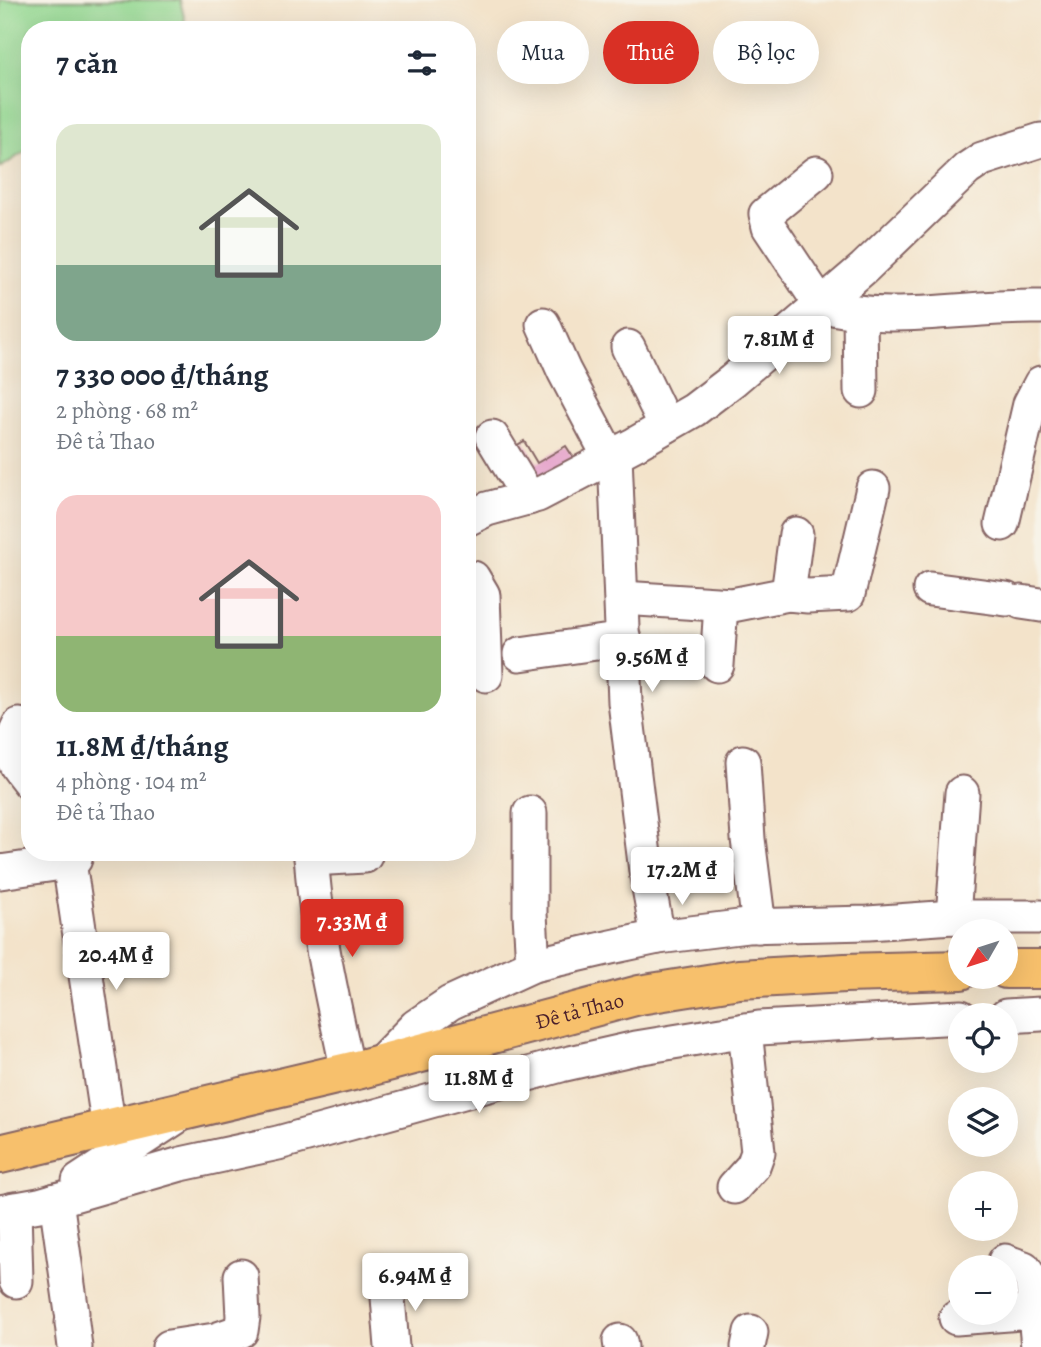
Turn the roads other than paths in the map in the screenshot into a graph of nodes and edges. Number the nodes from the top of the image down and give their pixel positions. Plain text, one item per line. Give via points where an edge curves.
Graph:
1 (1041, 140) edge
2 (816, 173) dead end
3 (821, 305) junction
4 (1041, 307) edge
5 (860, 313) junction
6 (543, 324) dead end
7 (628, 346) dead end
8 (1041, 383) edge
9 (861, 391) dead end
10 (666, 426) junction
11 (492, 437) dead end
12 (613, 456) junction
13 (873, 488) dead end
14 (529, 498) junction
15 (476, 514) edge
16 (1002, 524) dead end
17 (796, 534) dead end
18 (476, 583) edge
19 (930, 589) dead end
20 (788, 594) junction
21 (622, 598) junction
22 (1023, 602) edge
23 (722, 605) junction
24 (624, 639) junction
25 (520, 654) dead end
26 (717, 665) dead end
27 (486, 675) dead end
28 (19, 725) dead end
29 (743, 762) dead end
30 (21, 771) edge
31 (962, 793) dead end
32 (530, 813) dead end
33 (38, 861) edge
34 (74, 861) edge
35 (312, 861) edge
36 (3, 865) edge
37 (953, 917) junction
38 (1041, 917) edge
39 (1041, 924) edge
40 (759, 926) junction
41 (658, 937) junction
42 (948, 955) edge
43 (1022, 964) edge
44 (534, 965) junction
45 (948, 970) edge
46 (910, 971) junction
47 (1041, 1014) edge
48 (1018, 1015) edge
49 (948, 1018) edge
50 (745, 1030) junction
51 (364, 1068) junction
52 (186, 1111) junction
53 (109, 1129) junction
54 (0, 1154) edge
55 (734, 1187) dead end
56 (26, 1204) edge
57 (1018, 1266) edge
58 (241, 1276) dead end
59 (16, 1281) dead end
60 (387, 1285) dead end
61 (1034, 1312) junction
62 (1018, 1313) edge
63 (73, 1328) edge
64 (169, 1347) edge
65 (392, 1347) edge
66 (1038, 1347) edge

1 - 3 street via 982,159 967,169
2 - 3 street via 766,214 769,227
3 - 5 street
3 - 10 street via 732,381
4 - 5 street
5 - 9 street
6 - 12 street via 570,383
7 - 10 street
8 - 16 street via 1030,404
10 - 12 street
11 - 14 street
12 - 14 street
12 - 21 street
13 - 20 street via 848,594
14 - 15 street
17 - 20 street
18 - 27 street via 483,595
19 - 22 street
20 - 23 street
21 - 23 street
21 - 24 street
23 - 26 street
24 - 25 street
24 - 41 street via 625,702
28 - 30 street via 10,753
29 - 40 street
31 - 37 street
32 - 44 street
33 - 36 street
34 - 53 street
35 - 51 street via 323,952
37 - 38 street
37 - 40 street
39 - 43 street
40 - 41 street
41 - 44 street
42 - 46 street
44 - 51 street via 450,1003
45 - 46 main road, Đê tả Thao
46 - 51 main road, Đê tả Thao via 739,979 639,995
47 - 48 street
49 - 50 street
50 - 55 street via 758,1152 753,1166
50 - 56 street via 561,1065 278,1143
51 - 52 main road, Đê tả Thao
52 - 53 main road, Đê tả Thao
52 - 56 street
53 - 54 main road, Đê tả Thao
56 - 59 street
56 - 63 street
57 - 61 street via 1032,1281
58 - 64 street via 241,1331
60 - 65 street
61 - 62 street
61 - 66 street

